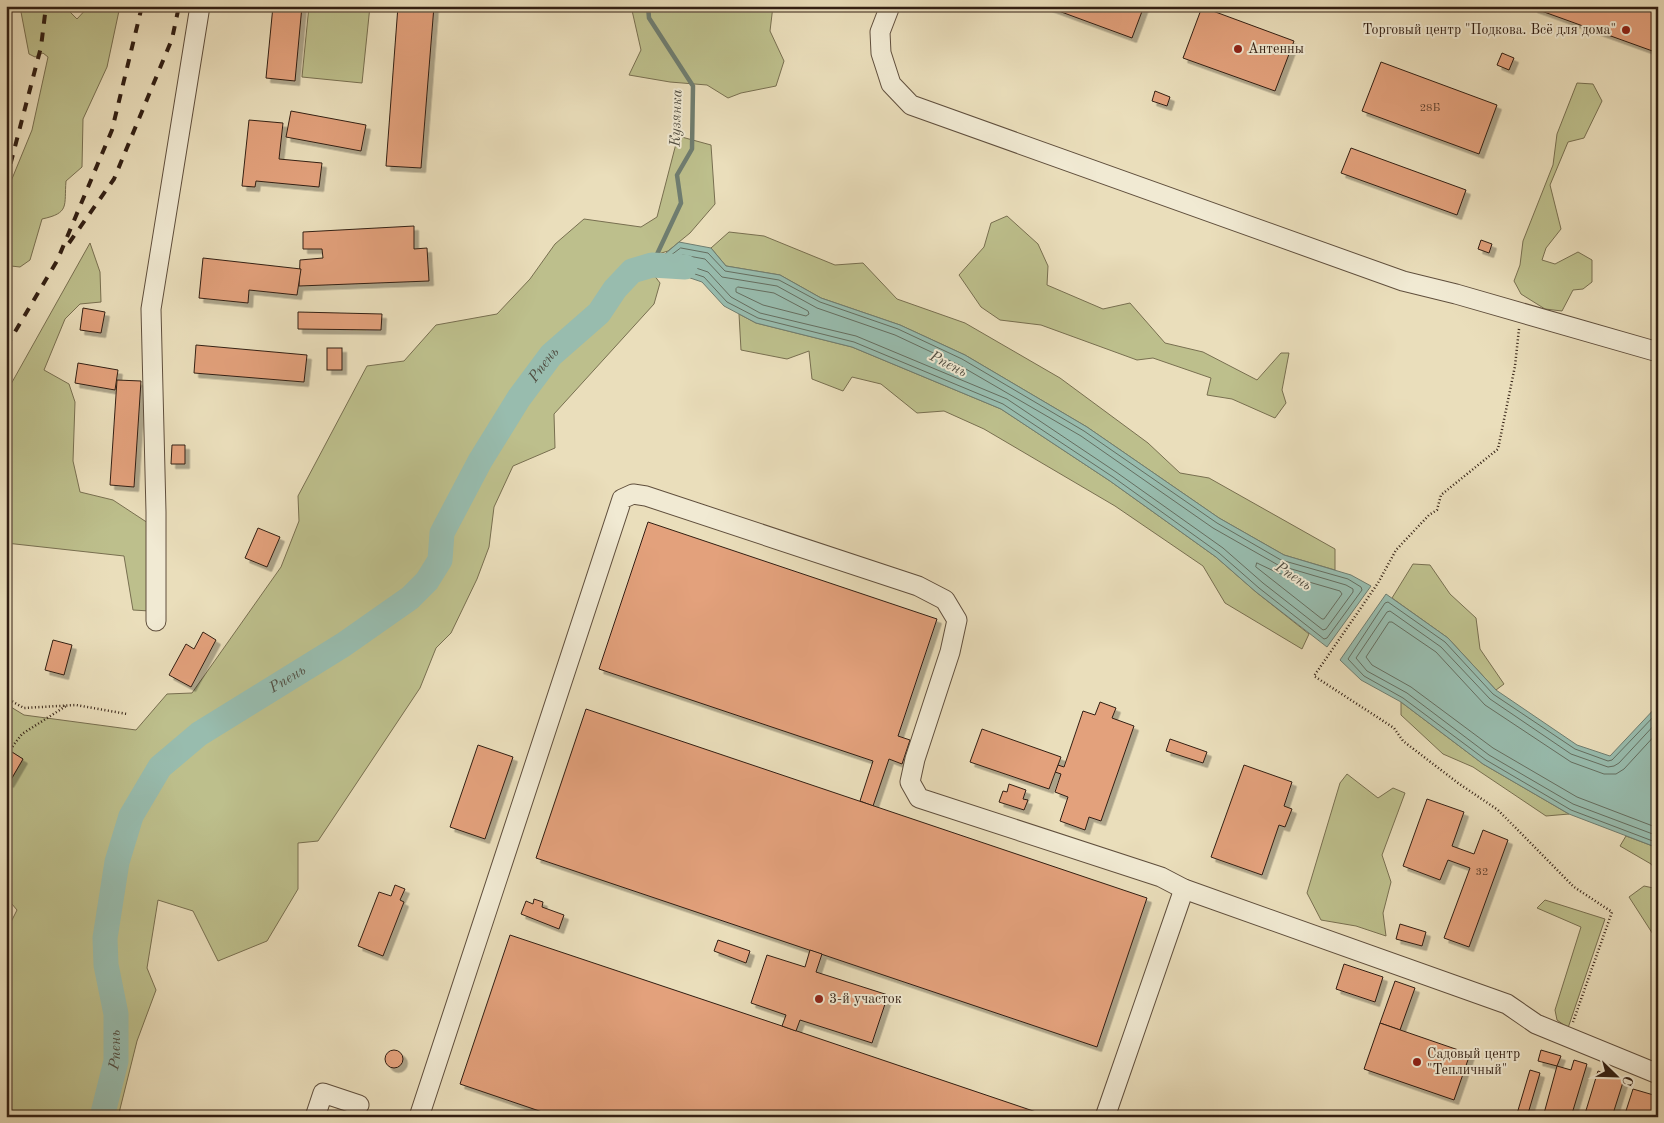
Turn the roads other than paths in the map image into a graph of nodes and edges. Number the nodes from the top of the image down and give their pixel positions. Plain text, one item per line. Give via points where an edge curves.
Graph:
1 (200, 6) edge
2 (890, 6) edge
3 (1658, 352) edge
4 (156, 621) dead end
5 (1184, 889) junction
6 (1658, 1074) edge
7 (359, 1105) dead end
8 (315, 1117) edge
9 (419, 1117) edge
10 (1104, 1117) edge

1 - 4 lane via 152,309
2 - 3 lane via 880,32 881,53 891,84 911,105 1403,281
5 - 6 lane via 1507,1004 1536,1024
5 - 9 lane via 1161,877 919,798 910,782 957,620 945,600 918,586 633,494 622,499
5 - 10 lane
7 - 8 lane via 323,1093

